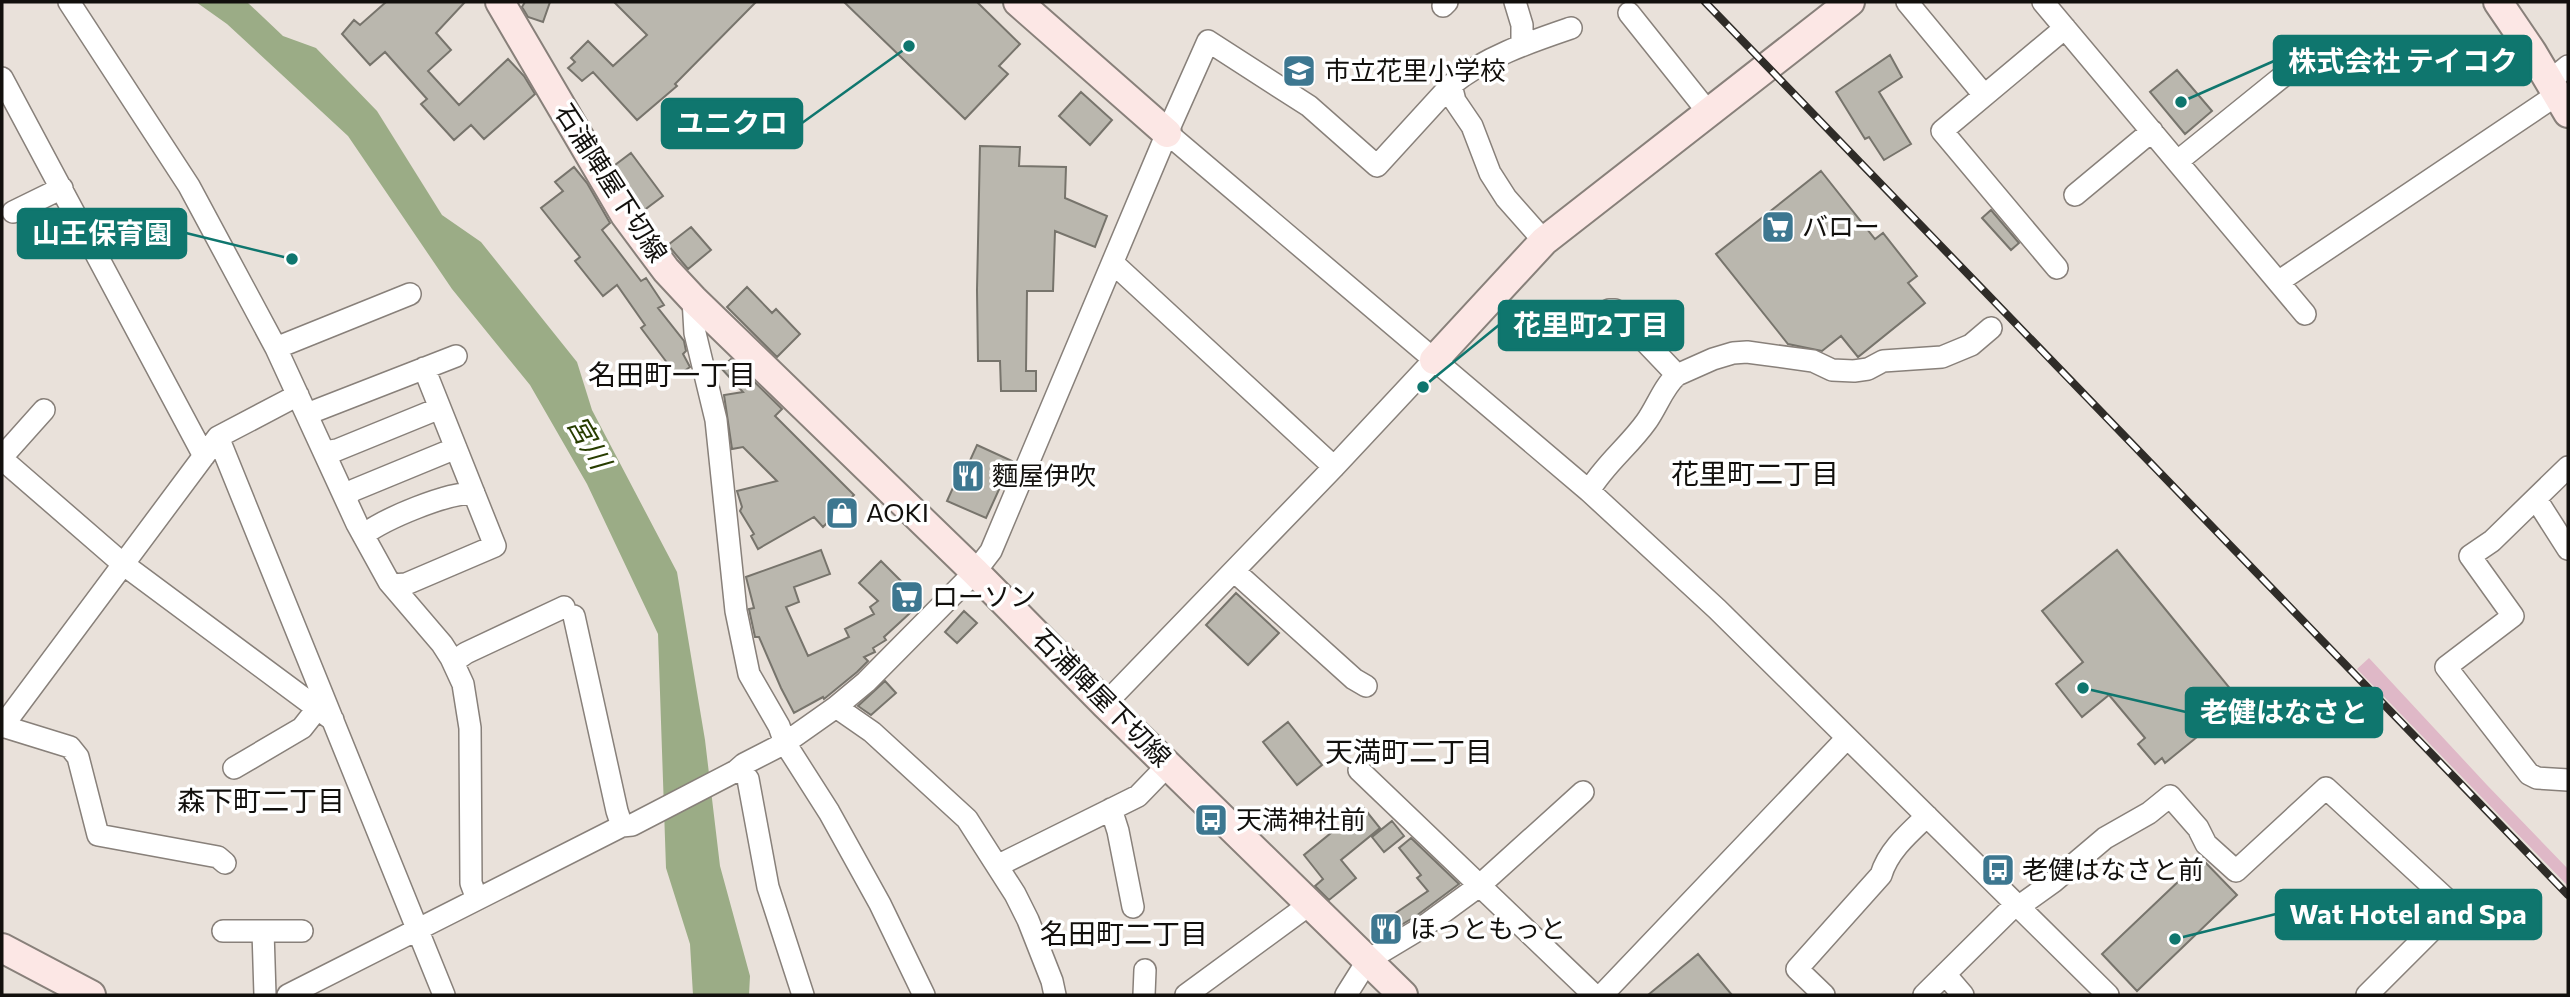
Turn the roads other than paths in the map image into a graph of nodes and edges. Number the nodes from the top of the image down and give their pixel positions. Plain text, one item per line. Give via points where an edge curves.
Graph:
1 (69, 2) edge
2 (500, 2) edge
3 (1018, 2) edge
4 (1516, 2) edge
5 (1850, 2) edge
6 (1907, 2) edge
7 (2043, 2) edge
8 (2497, 2) edge
9 (1629, 13) dead end
10 (1571, 28) dead end
11 (2065, 28) junction
12 (1522, 44) junction
13 (2303, 60) dead end
14 (2, 78) edge
15 (1451, 85) junction
16 (2561, 89) edge
17 (1984, 96) junction
18 (1708, 112) junction
19 (2152, 131) junction
20 (1167, 133) junction
21 (2178, 161) junction
22 (62, 188) junction
23 (2075, 195) dead end
24 (13, 212) dead end
25 (1544, 241) junction
26 (1113, 263) junction
27 (2057, 268) dead end
28 (2278, 282) junction
29 (410, 294) dead end
30 (694, 299) junction
31 (1609, 310) dead end
32 (2305, 314) dead end
33 (1991, 328) dead end
34 (276, 348) junction
35 (456, 356) dead end
36 (1434, 360) junction
37 (424, 368) junction
38 (1677, 375) junction
39 (302, 405) junction
40 (440, 408) junction
41 (44, 410) dead end
42 (218, 437) junction
43 (456, 448) junction
44 (324, 452) junction
45 (204, 456) junction
46 (2, 458) edge
47 (1335, 467) junction
48 (2568, 467) edge
49 (1589, 491) junction
50 (474, 493) junction
51 (345, 496) junction
52 (2536, 499) junction
53 (363, 535) junction
54 (2568, 549) edge
55 (123, 564) junction
56 (1234, 571) junction
57 (975, 572) junction
58 (392, 585) junction
59 (453, 662) junction
60 (1366, 686) dead end
61 (1105, 704) junction
62 (836, 707) junction
63 (326, 715) junction
64 (2, 726) edge
65 (1847, 738) junction
66 (785, 743) junction
67 (1169, 764) junction
68 (234, 768) dead end
69 (738, 770) junction
70 (1359, 770) dead end
71 (2568, 780) edge
72 (1583, 792) dead end
73 (1111, 809) junction
74 (1927, 816) junction
75 (627, 825) junction
76 (225, 863) dead end
77 (997, 866) junction
78 (1479, 886) junction
79 (477, 899) junction
80 (1310, 904) junction
81 (2017, 906) junction
82 (1133, 907) dead end
83 (417, 930) junction
84 (223, 931) dead end
85 (263, 931) junction
86 (302, 931) dead end
87 (2, 948) edge
88 (1368, 960) junction
89 (1145, 970) dead end
90 (1945, 974) junction
91 (2371, 994) edge
92 (91, 995) edge
93 (265, 995) edge
94 (288, 995) edge
95 (444, 995) edge
96 (803, 995) edge
97 (924, 995) edge
98 (1055, 995) edge
99 (1144, 995) edge
100 (1186, 995) edge
101 (1346, 995) edge
102 (1403, 995) edge
103 (1594, 995) edge
104 (1602, 995) edge
105 (1824, 995) edge
106 (1924, 995) edge
107 (1963, 995) edge
108 (2108, 995) edge

1 - 34 street via 190,186
2 - 30 main road, 石浦陣屋下切線 via 625,215
3 - 20 main road
4 - 12 street
5 - 18 main road
6 - 17 street
7 - 11 street
8 - 16 main road
9 - 18 street
10 - 12 street
11 - 17 street
11 - 19 street
12 - 15 street
13 - 21 street
14 - 22 street
15 - 20 street via 1377,166 1309,106 1208,41
15 - 25 street via 1490,173
16 - 28 street
17 - 27 street via 1942,131
18 - 25 main road
19 - 21 street
19 - 23 street
20 - 26 street
20 - 36 street
21 - 28 street
22 - 24 street
22 - 45 street
25 - 36 main road
26 - 47 street
26 - 57 street via 991,551
28 - 32 street
29 - 34 street
30 - 57 main road, 石浦陣屋下切線
30 - 66 street via 695,333 716,420 741,646 749,674
31 - 38 street via 1615,310
33 - 38 street via 1972,345 1942,357 1883,361 1868,369 1832,370 1813,361 1747,352 1713,359
34 - 39 street
35 - 37 street
36 - 47 street
36 - 49 street
37 - 39 street
37 - 40 street
38 - 49 street via 1646,422
39 - 42 street
39 - 44 street
40 - 43 street
40 - 44 street
41 - 46 street
42 - 45 street
42 - 63 street
43 - 50 street
43 - 51 street
44 - 51 street
45 - 55 street
46 - 55 street
47 - 56 street
48 - 52 street
49 - 65 street
50 - 53 street via 458,493
50 - 58 street via 495,546 406,584
51 - 53 street
52 - 54 street
52 - 71 street via 2470,556 2512,616 2445,667 2529,774
53 - 58 street
55 - 63 street
55 - 64 street
56 - 60 street
56 - 61 street
57 - 61 main road, 石浦陣屋下切線
57 - 62 street
58 - 59 street
59 - 75 street via 569,611 617,811
59 - 79 street via 469,716 471,883
61 - 67 main road, 石浦陣屋下切線
62 - 66 street
62 - 77 street via 872,732 967,818
63 - 68 street
63 - 83 street
64 - 76 street via 70,747 78,757 98,835
65 - 74 street
65 - 104 street
66 - 69 street
66 - 97 street via 874,892
67 - 73 street via 1138,796
67 - 80 main road, 石浦陣屋下切線
69 - 75 street
69 - 96 street via 748,779 768,887
70 - 78 street
72 - 78 street
73 - 77 street
73 - 82 street
74 - 81 street
74 - 105 street via 1897,845 1881,875 1797,969
75 - 79 street
77 - 98 street via 1028,920
78 - 88 street
78 - 103 street
79 - 83 street
80 - 88 main road, 石浦陣屋下切線
80 - 100 street
81 - 90 street
81 - 91 street via 2105,838 2170,796 2206,844 2236,871 2326,788 2455,907
81 - 108 street
83 - 94 street
83 - 95 street
84 - 85 street
85 - 86 street
85 - 93 street
87 - 92 main road
88 - 101 street
88 - 102 main road, 石浦陣屋下切線
89 - 99 street
90 - 106 street
90 - 107 street

